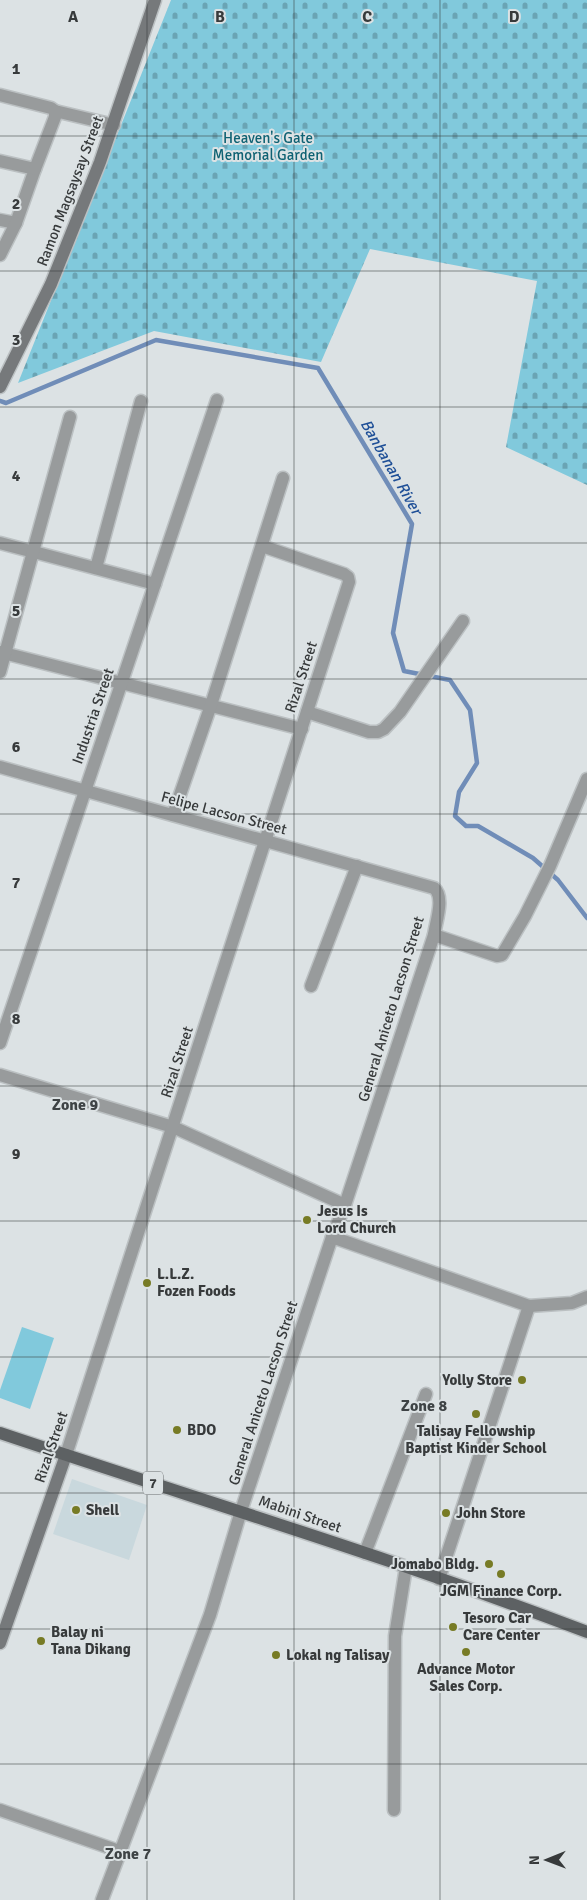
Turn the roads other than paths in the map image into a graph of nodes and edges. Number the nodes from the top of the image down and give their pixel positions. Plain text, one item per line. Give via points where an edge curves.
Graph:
1 (155, 0) edge
2 (0, 95) edge
3 (55, 111) junction
4 (114, 125) junction
5 (0, 161) edge
6 (34, 169) junction
7 (0, 220) edge
8 (16, 223) junction
9 (0, 255) edge
10 (0, 387) edge
11 (217, 400) dead end
12 (141, 401) dead end
13 (70, 417) dead end
14 (283, 478) dead end
15 (0, 543) edge
16 (262, 546) junction
17 (33, 552) junction
18 (96, 568) junction
19 (155, 584) junction
20 (463, 621) dead end
21 (3, 652) edge
22 (0, 672) edge
23 (122, 683) junction
24 (211, 705) junction
25 (307, 712) junction
26 (302, 728) junction
27 (0, 768) edge
28 (587, 779) edge
29 (85, 791) junction
30 (173, 815) junction
31 (265, 841) junction
32 (357, 866) junction
33 (438, 891) joint
34 (434, 935) junction
35 (311, 986) dead end
36 (0, 1044) edge
37 (0, 1075) edge
38 (173, 1127) junction
39 (345, 1205) junction
40 (332, 1237) junction
41 (587, 1296) edge
42 (529, 1306) junction
43 (426, 1394) dead end
44 (0, 1433) edge
45 (66, 1455) junction
46 (241, 1511) junction
47 (365, 1553) junction
48 (406, 1567) junction
49 (439, 1579) junction
50 (587, 1632) edge
51 (0, 1643) edge
52 (0, 1810) edge
53 (394, 1810) dead end
54 (119, 1851) junction
55 (102, 1900) edge

1 - 4 main road, Ramon Magsaysay Street
2 - 3 street
3 - 4 street
3 - 6 street
4 - 10 main road, Ramon Magsaysay Street via 51,284
5 - 6 street
6 - 8 street
7 - 8 street
8 - 9 street
11 - 19 street, Industria Street
12 - 18 street
13 - 17 street
14 - 16 street
15 - 17 street
16 - 24 street
16 - 25 street, Rizal Street via 348,577
17 - 18 street
17 - 21 street
18 - 19 street
19 - 23 street, Industria Street
20 - 25 street via 400,712 384,729 369,732
21 - 22 street
21 - 23 street
23 - 24 street
23 - 29 street, Industria Street
24 - 26 street
24 - 30 street
25 - 26 street, Rizal Street
26 - 31 street, Rizal Street
27 - 29 street, Felipe Lacson Street
28 - 34 street via 550,866 502,955
29 - 30 street, Felipe Lacson Street
29 - 36 street, Industria Street
30 - 31 street, Felipe Lacson Street
31 - 32 street, Felipe Lacson Street
31 - 38 street, Rizal Street
32 - 33 street, Felipe Lacson Street
32 - 35 street
33 - 34 street, General Aniceto Lacson Street via 440,898
34 - 39 street, General Aniceto Lacson Street
37 - 38 street
38 - 39 street
38 - 45 street, Rizal Street
39 - 40 street, General Aniceto Lacson Street
40 - 42 street
40 - 46 street, General Aniceto Lacson Street
41 - 42 street via 572,1303
42 - 49 street
43 - 47 street
44 - 45 main road, Mabini Street / 7
45 - 46 main road, Mabini Street / 7
45 - 51 main road, Rizal Street
46 - 47 main road, Mabini Street / 7
46 - 54 street, General Aniceto Lacson Street via 210,1615
47 - 48 main road, Mabini Street / 7
48 - 49 main road, Mabini Street / 7
48 - 53 street via 395,1636
49 - 50 main road, Mabini Street / 7
52 - 54 street
54 - 55 street, General Aniceto Lacson Street

